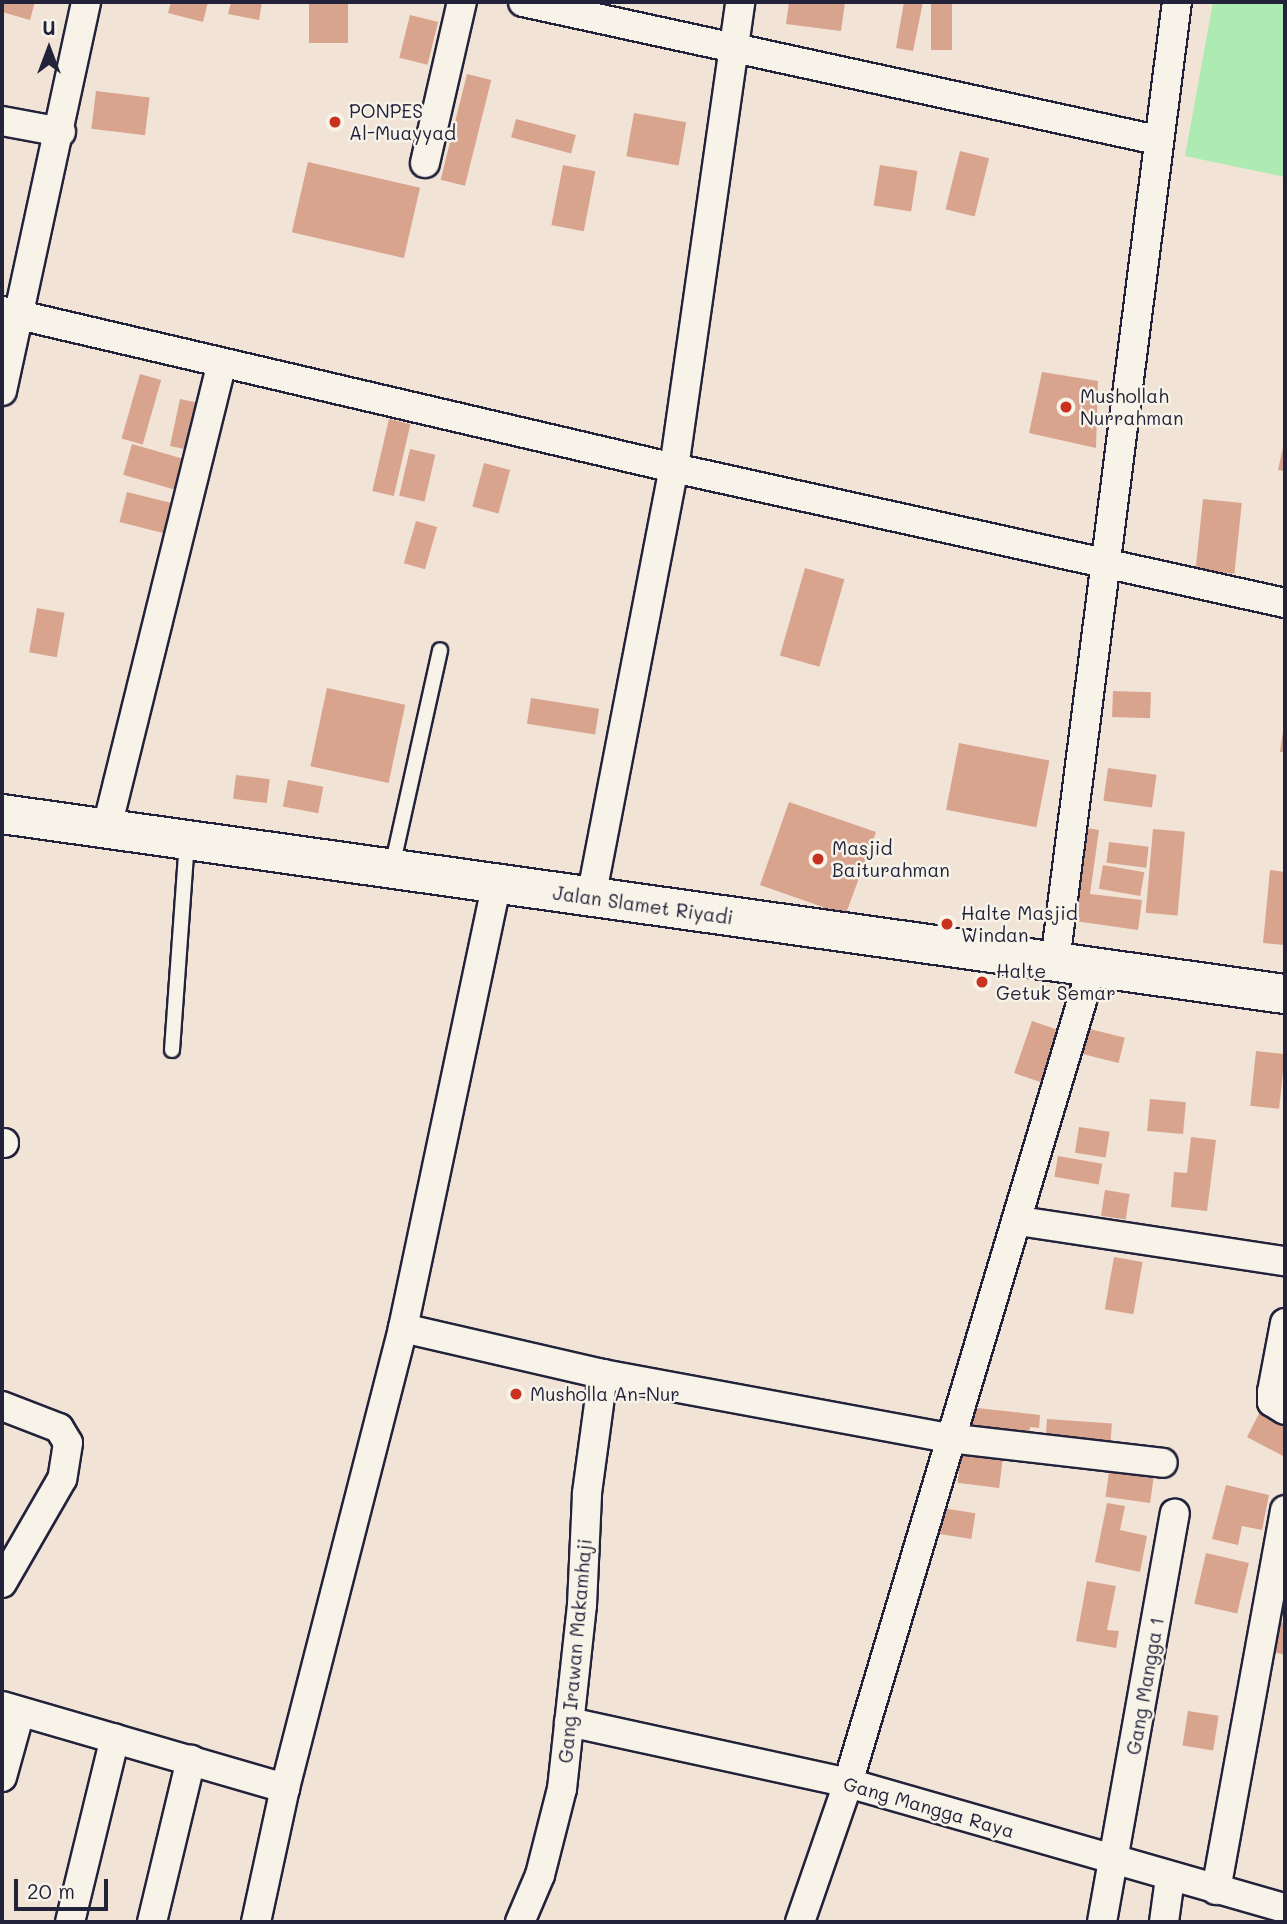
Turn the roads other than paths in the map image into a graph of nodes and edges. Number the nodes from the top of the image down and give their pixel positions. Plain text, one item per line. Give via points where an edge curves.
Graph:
1 (86, 2) edge
2 (462, 2) edge
3 (523, 2) edge
4 (740, 2) edge
5 (1177, 2) edge
6 (733, 45) junction
7 (2, 121) edge
8 (61, 132) junction
9 (1157, 140) junction
10 (425, 163) dead end
11 (11, 313) edge
12 (222, 363) junction
13 (2, 391) edge
14 (674, 468) junction
15 (1108, 566) junction
16 (1285, 603) edge
17 (440, 650) dead end
18 (2, 814) edge
19 (107, 827) junction
20 (187, 838) junction
21 (391, 869) junction
22 (496, 885) junction
23 (591, 898) junction
24 (1055, 962) junction
25 (1092, 967) junction
26 (1285, 994) edge
27 (172, 1050) dead end
28 (1019, 1221) junction
29 (1285, 1261) edge
30 (1285, 1323) edge
31 (403, 1328) junction
32 (603, 1374) junction
33 (2, 1406) edge
34 (1285, 1410) edge
35 (948, 1438) junction
36 (1163, 1463) dead end
37 (1285, 1510) edge
38 (1175, 1513) dead end
39 (2, 1583) edge
40 (11, 1709) edge
41 (569, 1722) junction
42 (115, 1738) junction
43 (191, 1760) junction
44 (2, 1777) edge
45 (848, 1783) junction
46 (285, 1787) junction
47 (1114, 1859) junction
48 (1170, 1878) junction
49 (1216, 1890) junction
50 (1285, 1908) edge
51 (70, 1922) edge
52 (152, 1922) edge
53 (256, 1922) edge
54 (520, 1922) edge
55 (800, 1922) edge
56 (1102, 1922) edge
57 (1164, 1922) edge

1 - 8 street
2 - 10 street
3 - 6 street
4 - 6 street
5 - 9 street
6 - 9 street
6 - 14 street
7 - 8 street
8 - 11 street
9 - 15 street
11 - 12 street
11 - 13 street
12 - 14 street
12 - 19 street
14 - 15 street
14 - 23 street
15 - 16 street
15 - 24 street
17 - 21 lane
18 - 19 main road, Jalan Slamet Riyadi
19 - 20 main road, Jalan Slamet Riyadi
20 - 21 main road, Jalan Slamet Riyadi
20 - 27 lane
21 - 22 main road, Jalan Slamet Riyadi
22 - 23 main road, Jalan Slamet Riyadi
22 - 31 street
23 - 24 main road, Jalan Slamet Riyadi
24 - 25 main road, Jalan Slamet Riyadi
25 - 26 main road, Jalan Slamet Riyadi
25 - 28 street
28 - 29 street
28 - 35 street
30 - 34 street via 1272,1402
31 - 32 street
31 - 46 street
32 - 35 street
32 - 41 street, Gang Irawan Makamhaji via 587,1493
33 - 39 street via 59,1428 68,1443 62,1479
35 - 36 street
35 - 45 street
37 - 49 street
38 - 47 street, Gang Mangga 1
40 - 42 street
40 - 44 street
41 - 45 street, Gang Mangga Raya
41 - 54 street, Gang Irawan Makamhaji via 562,1788 550,1839
42 - 43 street
42 - 51 street
43 - 46 street
43 - 52 street
45 - 47 street, Gang Mangga Raya
45 - 55 street
46 - 53 street
47 - 48 street, Gang Mangga Raya
47 - 56 street, Gang Mangga 1
48 - 49 street, Gang Mangga Raya
48 - 57 street
49 - 50 street, Gang Mangga Raya

